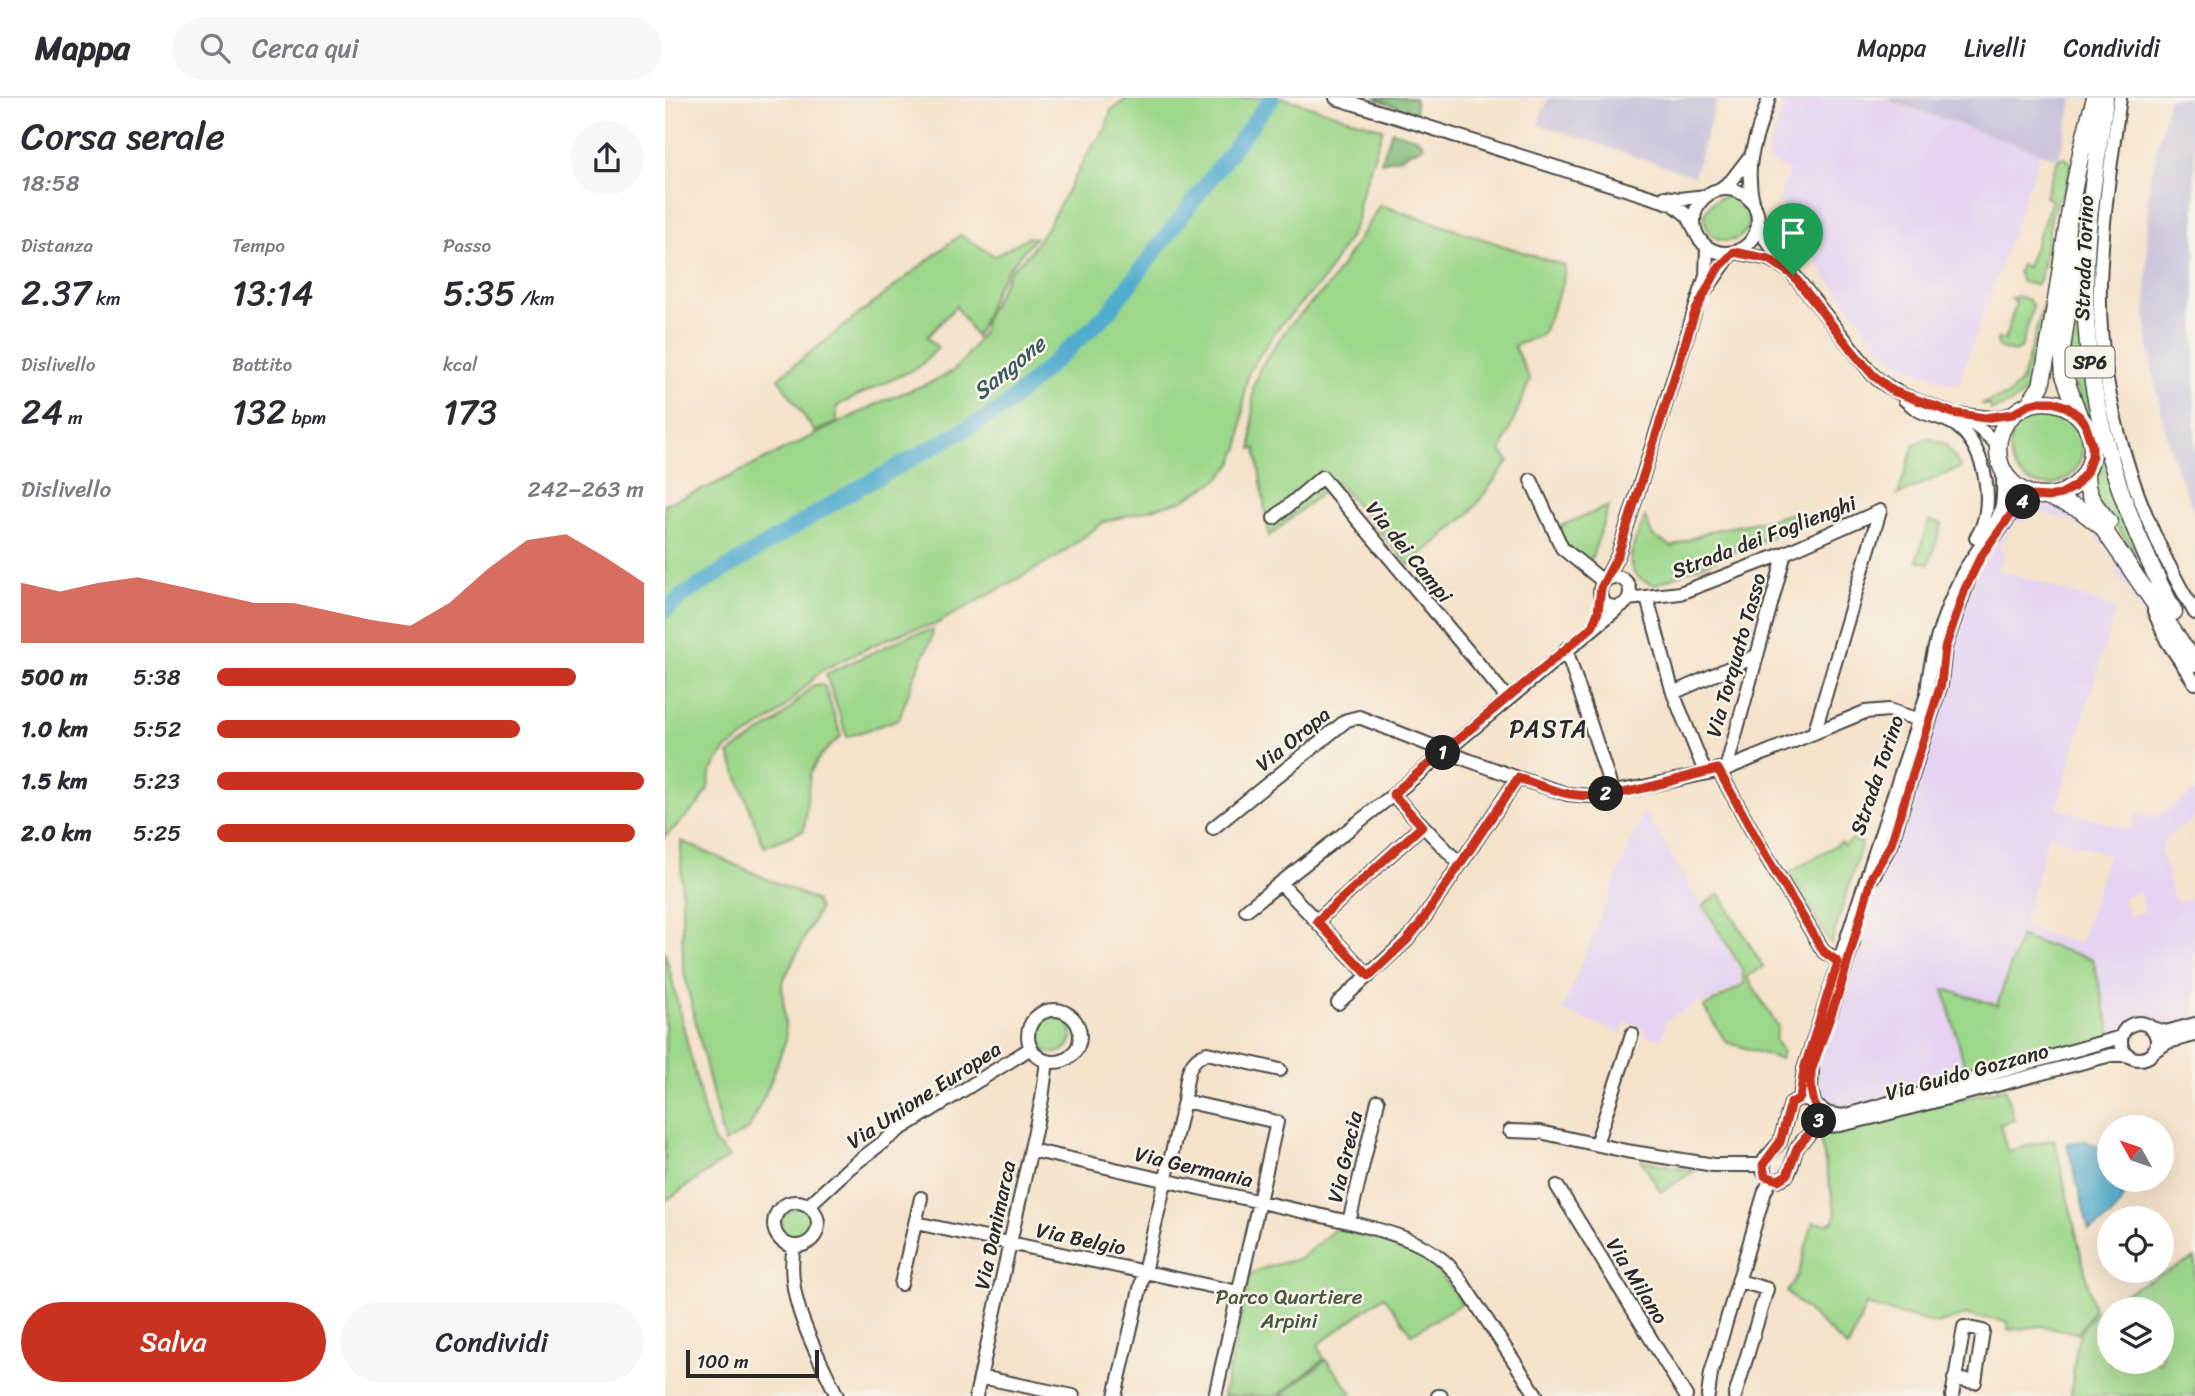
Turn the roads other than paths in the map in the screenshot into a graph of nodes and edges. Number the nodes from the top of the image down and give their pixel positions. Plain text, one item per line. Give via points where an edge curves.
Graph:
1 (1336, 98) edge
2 (1769, 98) edge
3 (2097, 98) edge
4 (2105, 98) edge
5 (2120, 98) edge
6 (1750, 156) junction
7 (1720, 189) junction
8 (1644, 194) junction
9 (1706, 196) junction
10 (1754, 205) junction
11 (1758, 222) junction
12 (1695, 230) junction
13 (1707, 247) junction
14 (1733, 252) junction
15 (1793, 275) junction
16 (1695, 312) junction
17 (1893, 391) junction
18 (2028, 405) junction
19 (1953, 413) junction
20 (2013, 414) junction
21 (2079, 416) junction
22 (1997, 445) junction
23 (2003, 472) junction
24 (2086, 473) junction
25 (1531, 480) dead end
26 (2041, 496) junction
27 (1274, 517) dead end
28 (1785, 553) junction
29 (1618, 555) junction
30 (1969, 562) junction
31 (1626, 583) junction
32 (2144, 585) junction
33 (1602, 588) junction
34 (1662, 595) junction
35 (1647, 598) junction
36 (1623, 603) junction
37 (2174, 612) junction
38 (2195, 613) edge
39 (1592, 627) junction
40 (2195, 644) edge
41 (1566, 649) junction
42 (1756, 656) junction
43 (2195, 663) edge
44 (2195, 683) edge
45 (1673, 693) junction
46 (1508, 699) junction
47 (1923, 722) junction
48 (1815, 730) junction
49 (1446, 750) junction
50 (1716, 770) junction
51 (1518, 778) junction
52 (1613, 793) junction
53 (1393, 794) junction
54 (1422, 826) junction
55 (1213, 828) dead end
56 (1459, 864) junction
57 (1280, 883) junction
58 (1246, 910) dead end
59 (1317, 921) junction
60 (1842, 963) junction
61 (1369, 976) junction
62 (1338, 1003) dead end
63 (2195, 1024) edge
64 (2152, 1028) junction
65 (1632, 1034) dead end
66 (2195, 1035) edge
67 (2121, 1037) junction
68 (1031, 1048) junction
69 (2154, 1051) junction
70 (2128, 1055) junction
71 (1047, 1061) junction
72 (1280, 1070) dead end
73 (1800, 1098) junction
74 (1184, 1101) junction
75 (1378, 1101) dead end
76 (1815, 1104) junction
77 (1816, 1127) junction
78 (1510, 1131) dead end
79 (1596, 1143) junction
80 (1031, 1150) junction
81 (1763, 1165) junction
82 (1164, 1180) junction
83 (1771, 1180) junction
84 (1556, 1186) dead end
85 (921, 1198) dead end
86 (1258, 1201) junction
87 (809, 1205) junction
88 (1349, 1222) junction
89 (916, 1223) junction
90 (1011, 1244) junction
91 (794, 1246) junction
92 (1144, 1272) junction
93 (1739, 1281) junction
94 (901, 1284) dead end
95 (1238, 1292) junction
96 (981, 1377) junction
97 (1955, 1379) dead end
98 (1530, 1393) edge
99 (837, 1396) edge
100 (976, 1396) edge
101 (1073, 1396) edge
102 (1115, 1396) edge
103 (1215, 1396) edge
104 (1685, 1396) edge
105 (1708, 1396) edge
106 (1735, 1396) edge
107 (1952, 1396) edge

1 - 8 street
2 - 6 street
3 - 18 main road, Strada Torino / SP6 via 2082,142 2041,386
3 - 21 main road, Strada Torino / SP6 via 2062,349 2064,375
4 - 37 main road, SP6 via 2085,259 2093,389 2127,511
5 - 38 street, Strada Torino via 2106,194 2100,285 2109,386 2144,511
6 - 7 street
6 - 10 street
7 - 9 street
7 - 10 street via 1744,194
8 - 9 street via 1679,199
8 - 12 street via 1673,204
9 - 12 street via 1696,210
10 - 11 street
11 - 14 street via 1750,242
11 - 15 street
12 - 13 street
13 - 14 street
13 - 16 street via 1706,276
14 - 15 street via 1769,259
14 - 16 street
15 - 17 street via 1854,353
16 - 29 street
17 - 19 street
17 - 30 street via 1918,410 1961,428 1978,456 1986,486 1986,513 1980,533 1968,549
18 - 20 main road
18 - 21 main road, SP6 via 2053,402
19 - 20 street via 1993,418
19 - 22 street via 1981,428
20 - 22 main road
21 - 24 main road, SP6 via 2092,445
22 - 23 main road
23 - 26 main road via 2015,487
23 - 30 street, Strada Torino via 2000,513
24 - 26 main road via 2061,494
24 - 37 main road, SP6 via 2091,499
25 - 33 street via 1562,548
26 - 32 main road via 2080,509 2096,520
26 - 47 street, Strada Torino via 2017,506 1971,574 1945,648 1941,684
27 - 46 street, Via dei Campi via 1322,477
28 - 34 street, Strada dei Foglienghi via 1681,593
28 - 42 street, Via Torquato Tasso
28 - 48 street, Strada dei Foglienghi via 1880,511
29 - 31 street
29 - 33 street
30 - 47 street, Strada Torino via 1949,605 1929,668
31 - 33 street, Strada dei Foglienghi via 1613,577
31 - 34 street, Strada dei Foglienghi
31 - 36 street via 1630,590
32 - 43 main road
32 - 44 street via 2167,641
33 - 36 street via 1607,605
33 - 39 street
34 - 35 street, Strada dei Foglienghi
35 - 36 street, Strada dei Foglienghi
35 - 45 street
36 - 39 street
37 - 40 main road, SP6
39 - 41 street
41 - 46 street
41 - 52 street
42 - 45 street
42 - 50 street, Via Torquato Tasso
45 - 50 street
46 - 49 street
47 - 48 street, Via Oropa via 1889,710 1874,710
47 - 60 street, Strada Torino via 1891,844 1872,876
48 - 50 street, Via Oropa
49 - 51 street, Via Oropa
49 - 53 street
49 - 55 street, Via Oropa via 1368,719 1347,720
50 - 52 street, Via Oropa
50 - 60 street via 1824,952
51 - 52 street, Via Oropa via 1567,794
51 - 56 street
53 - 54 street
53 - 57 street
54 - 56 street
54 - 59 street
56 - 61 street via 1407,940
57 - 58 street
57 - 59 street
59 - 61 street
60 - 73 street, Strada Torino via 1804,1069
60 - 76 street, Strada Torino via 1811,1071
61 - 62 street
63 - 64 street via 2166,1032
64 - 67 street via 2136,1023
64 - 69 street via 2157,1039
65 - 79 street
66 - 69 street
67 - 70 street
67 - 76 street, Via Guido Gozzano via 1843,1116 1829,1114
68 - 71 street, Via Unione Europea
68 - 71 street, Via Unione Europea via 1028,1032 1035,1018 1049,1010 1070,1015 1079,1026 1078,1048 1062,1061
68 - 87 street, Via Unione Europea via 898,1130
69 - 70 street via 2141,1059
70 - 77 street, Via Guido Gozzano via 2111,1055 1861,1121
71 - 80 street, Via Danimarca
72 - 74 street via 1207,1053 1190,1063
73 - 76 street, Via Guido Gozzano
73 - 81 street, Strada Torino via 1791,1103 1780,1142
74 - 82 street
74 - 86 street via 1277,1122
75 - 88 street, Via Grecia
76 - 77 street, Strada Torino via 1820,1117
77 - 83 street via 1797,1148 1787,1175
78 - 79 street
79 - 81 street via 1714,1165
80 - 82 street, Via Germania
80 - 90 street, Via Danimarca
81 - 83 street
82 - 86 street, Via Germania
82 - 92 street
83 - 93 street
84 - 104 street, Via Milano
85 - 89 street
86 - 88 street, Via Germania
86 - 95 street
87 - 91 street via 818,1217 818,1231 808,1243
87 - 91 street via 788,1203 774,1219 780,1239
88 - 98 street, Via Germania via 1392,1233 1434,1251 1449,1263
89 - 90 street, Via Belgio
89 - 94 street
90 - 92 street, Via Belgio
90 - 96 street, Via Danimarca
91 - 99 street via 795,1301
92 - 95 street, Via Belgio
92 - 102 street
93 - 105 street
93 - 106 street via 1767,1289
95 - 103 street
96 - 100 street, Via Danimarca
96 - 101 street
97 - 107 street

